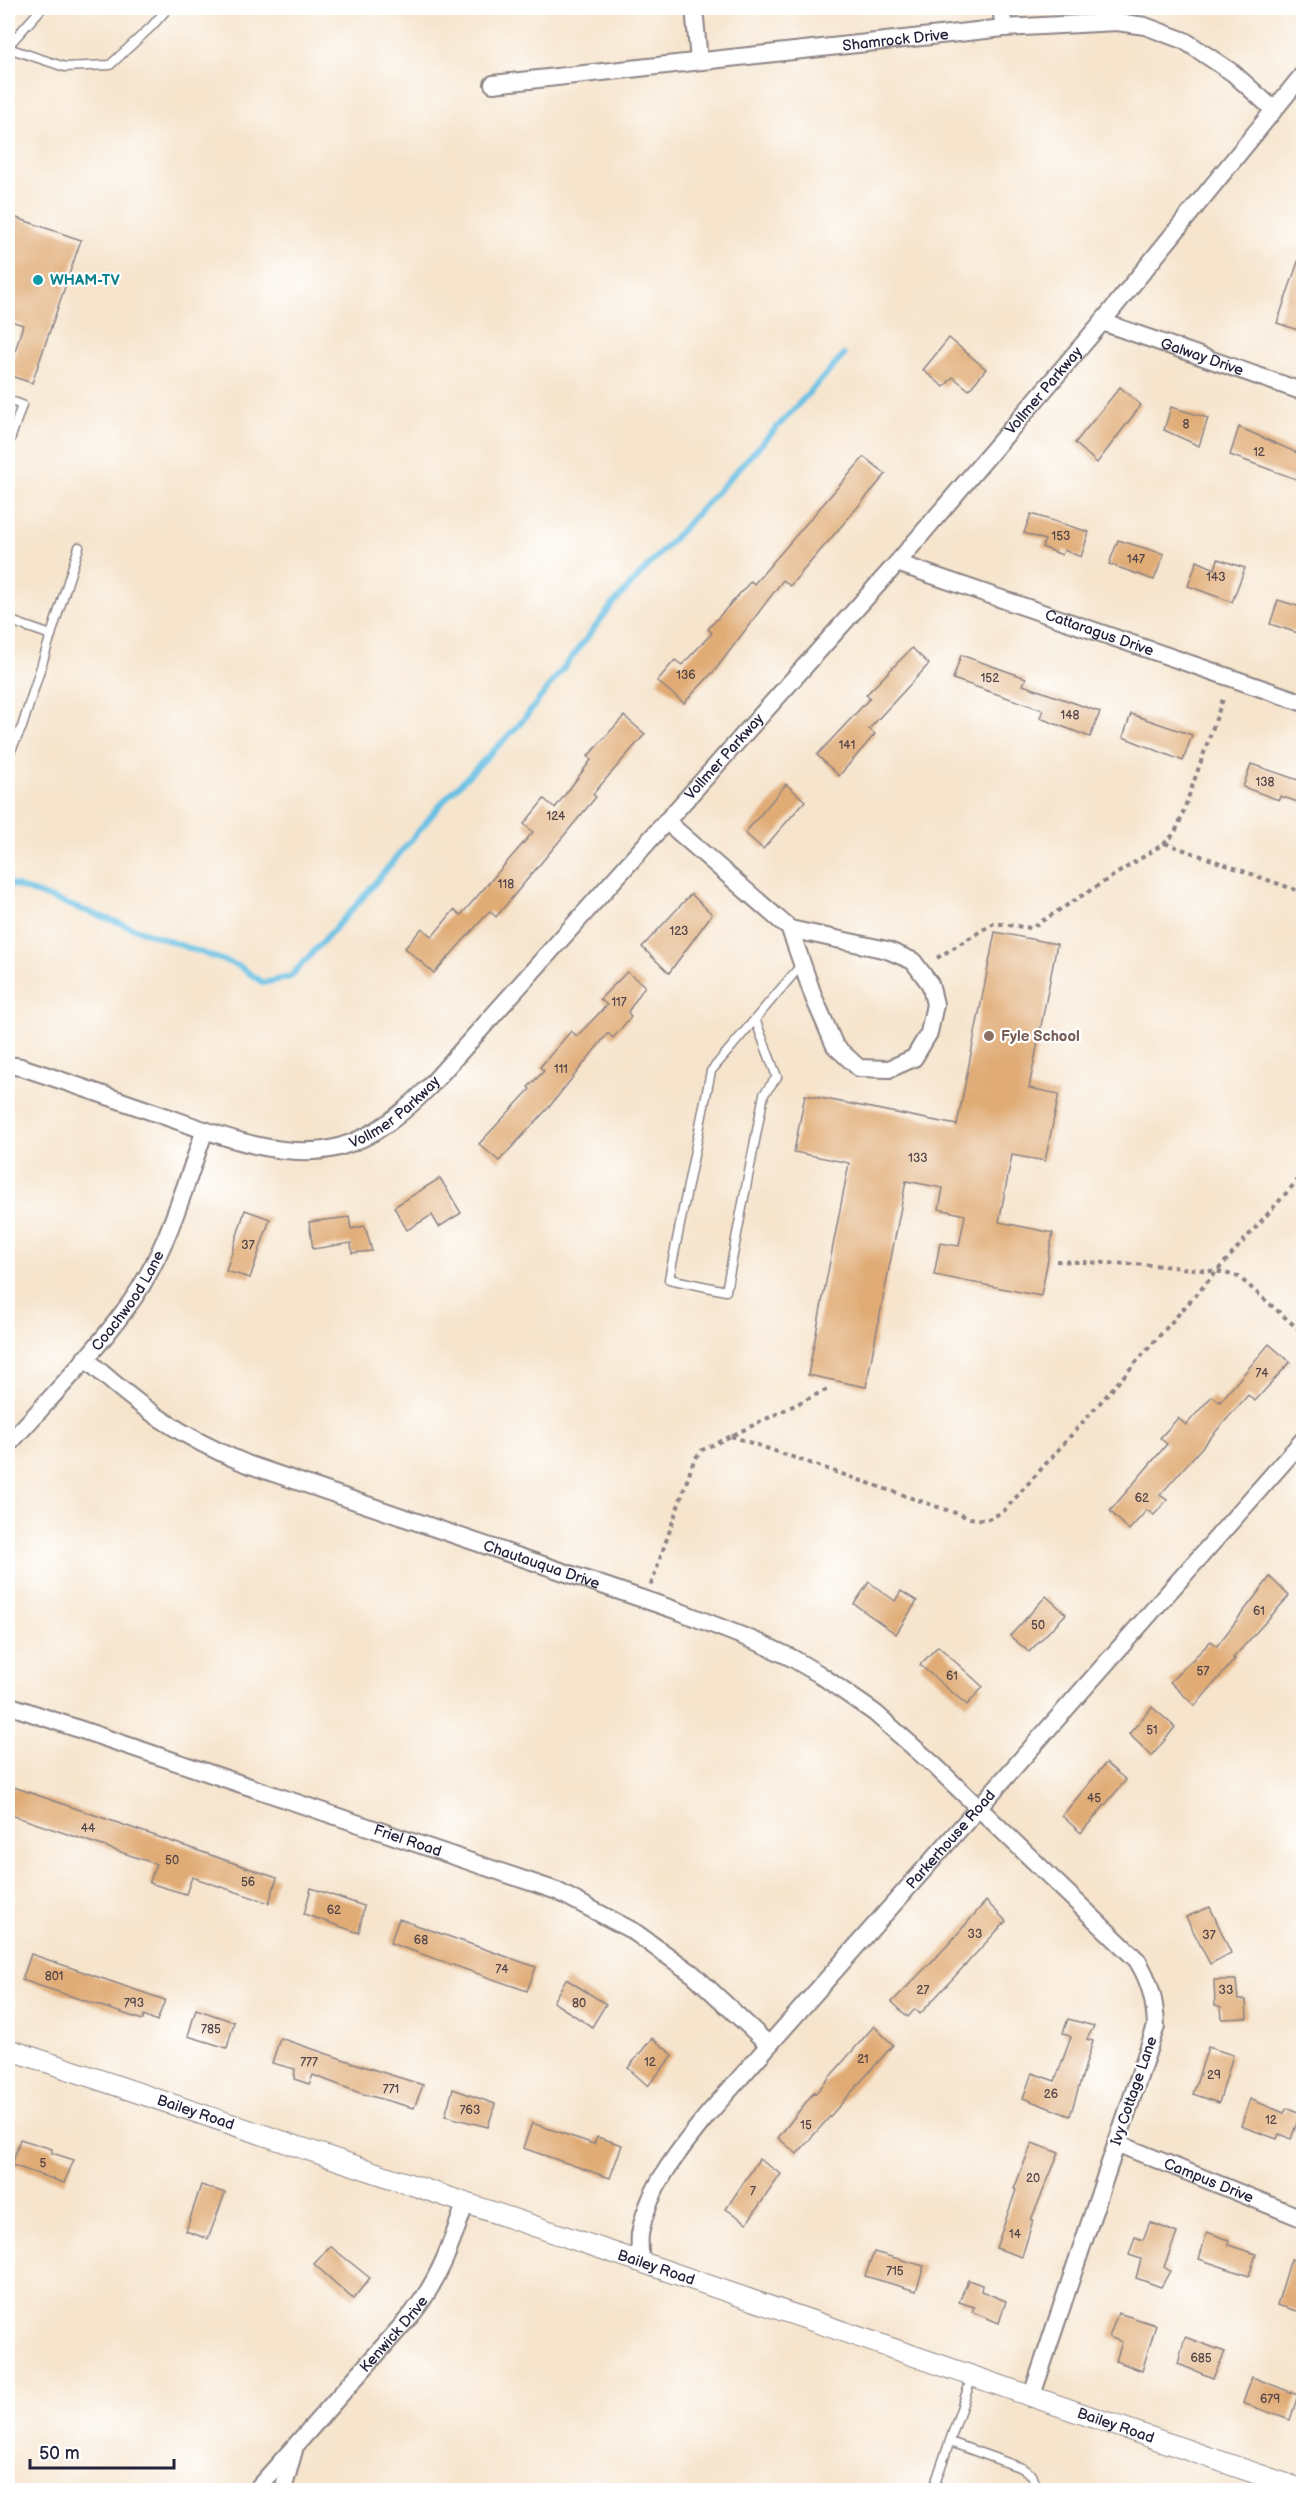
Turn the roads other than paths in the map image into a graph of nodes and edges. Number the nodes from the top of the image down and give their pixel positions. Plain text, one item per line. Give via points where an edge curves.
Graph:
1 (42, 8) edge
2 (168, 8) edge
3 (694, 8) edge
4 (1001, 8) edge
5 (1004, 28) junction
6 (8, 47) edge
7 (699, 61) junction
8 (1304, 73) edge
9 (493, 84) dead end
10 (1273, 109) junction
11 (1102, 322) junction
12 (1304, 392) edge
13 (8, 400) edge
14 (8, 439) edge
15 (79, 547) dead end
16 (897, 563) junction
17 (8, 620) edge
18 (51, 635) junction
19 (1304, 703) edge
20 (8, 756) edge
21 (666, 821) junction
22 (790, 929) junction
23 (802, 963) junction
24 (755, 1019) junction
25 (8, 1065) edge
26 (205, 1130) junction
27 (85, 1358) junction
28 (1304, 1439) edge
29 (8, 1445) edge
30 (8, 1705) edge
31 (977, 1807) junction
32 (768, 2043) junction
33 (8, 2049) edge
34 (1116, 2142) junction
35 (465, 2204) junction
36 (1304, 2219) edge
37 (641, 2262) junction
38 (972, 2377) junction
39 (1031, 2397) junction
40 (950, 2442) junction
41 (295, 2446) junction
42 (256, 2490) edge
43 (283, 2490) edge
44 (937, 2490) edge
45 (1038, 2490) edge
46 (1304, 2490) edge

1 - 6 lane
2 - 6 lane via 110,65 65,67
3 - 7 street
4 - 5 street
5 - 7 street, Shamrock Drive
5 - 10 street, Shamrock Drive via 1117,22 1166,32 1233,73
7 - 9 street, Shamrock Drive
8 - 10 street, Vollmer Parkway
10 - 11 street, Vollmer Parkway
11 - 12 street, Galway Drive
11 - 16 street, Vollmer Parkway
13 - 14 lane via 22,405
15 - 18 lane
16 - 19 street, Cattaragus Drive
16 - 21 street, Vollmer Parkway
17 - 18 lane
18 - 20 lane via 22,728
21 - 22 street
21 - 26 street, Vollmer Parkway via 429,1087 387,1124 365,1138 312,1151 282,1150
22 - 23 street
22 - 23 street via 887,950 913,961 930,984 935,1004 929,1033 914,1058 889,1069 859,1068 835,1046
23 - 24 lane
24 - 24 lane via 777,1077 764,1094 726,1291 669,1279 711,1071
25 - 26 street, Vollmer Parkway via 21,1066
26 - 27 street, Coachwood Lane via 160,1250 126,1310
27 - 29 street, Coachwood Lane
27 - 31 street, Chautauqua Drive via 161,1421 216,1452 760,1642 819,1674 875,1713
28 - 31 street, Parkerhouse Road
30 - 32 street, Friel Road via 557,1892 633,1931 676,1961
31 - 32 street, Parkerhouse Road
31 - 34 street, Ivy Cottage Lane via 1117,1939 1148,1977 1156,2026
32 - 37 street, Parkerhouse Road via 663,2174 640,2235
33 - 35 street, Bailey Road
34 - 36 street, Campus Drive
34 - 39 street, Ivy Cottage Lane
35 - 37 street, Bailey Road
35 - 41 street, Kenwick Drive via 431,2289
37 - 38 street, Bailey Road
38 - 39 street, Bailey Road
38 - 40 lane
39 - 46 street, Bailey Road
40 - 44 lane via 936,2481
40 - 45 lane via 1022,2468 1032,2475
41 - 42 street, Kenwick Drive
41 - 43 street, Kenwick Drive

